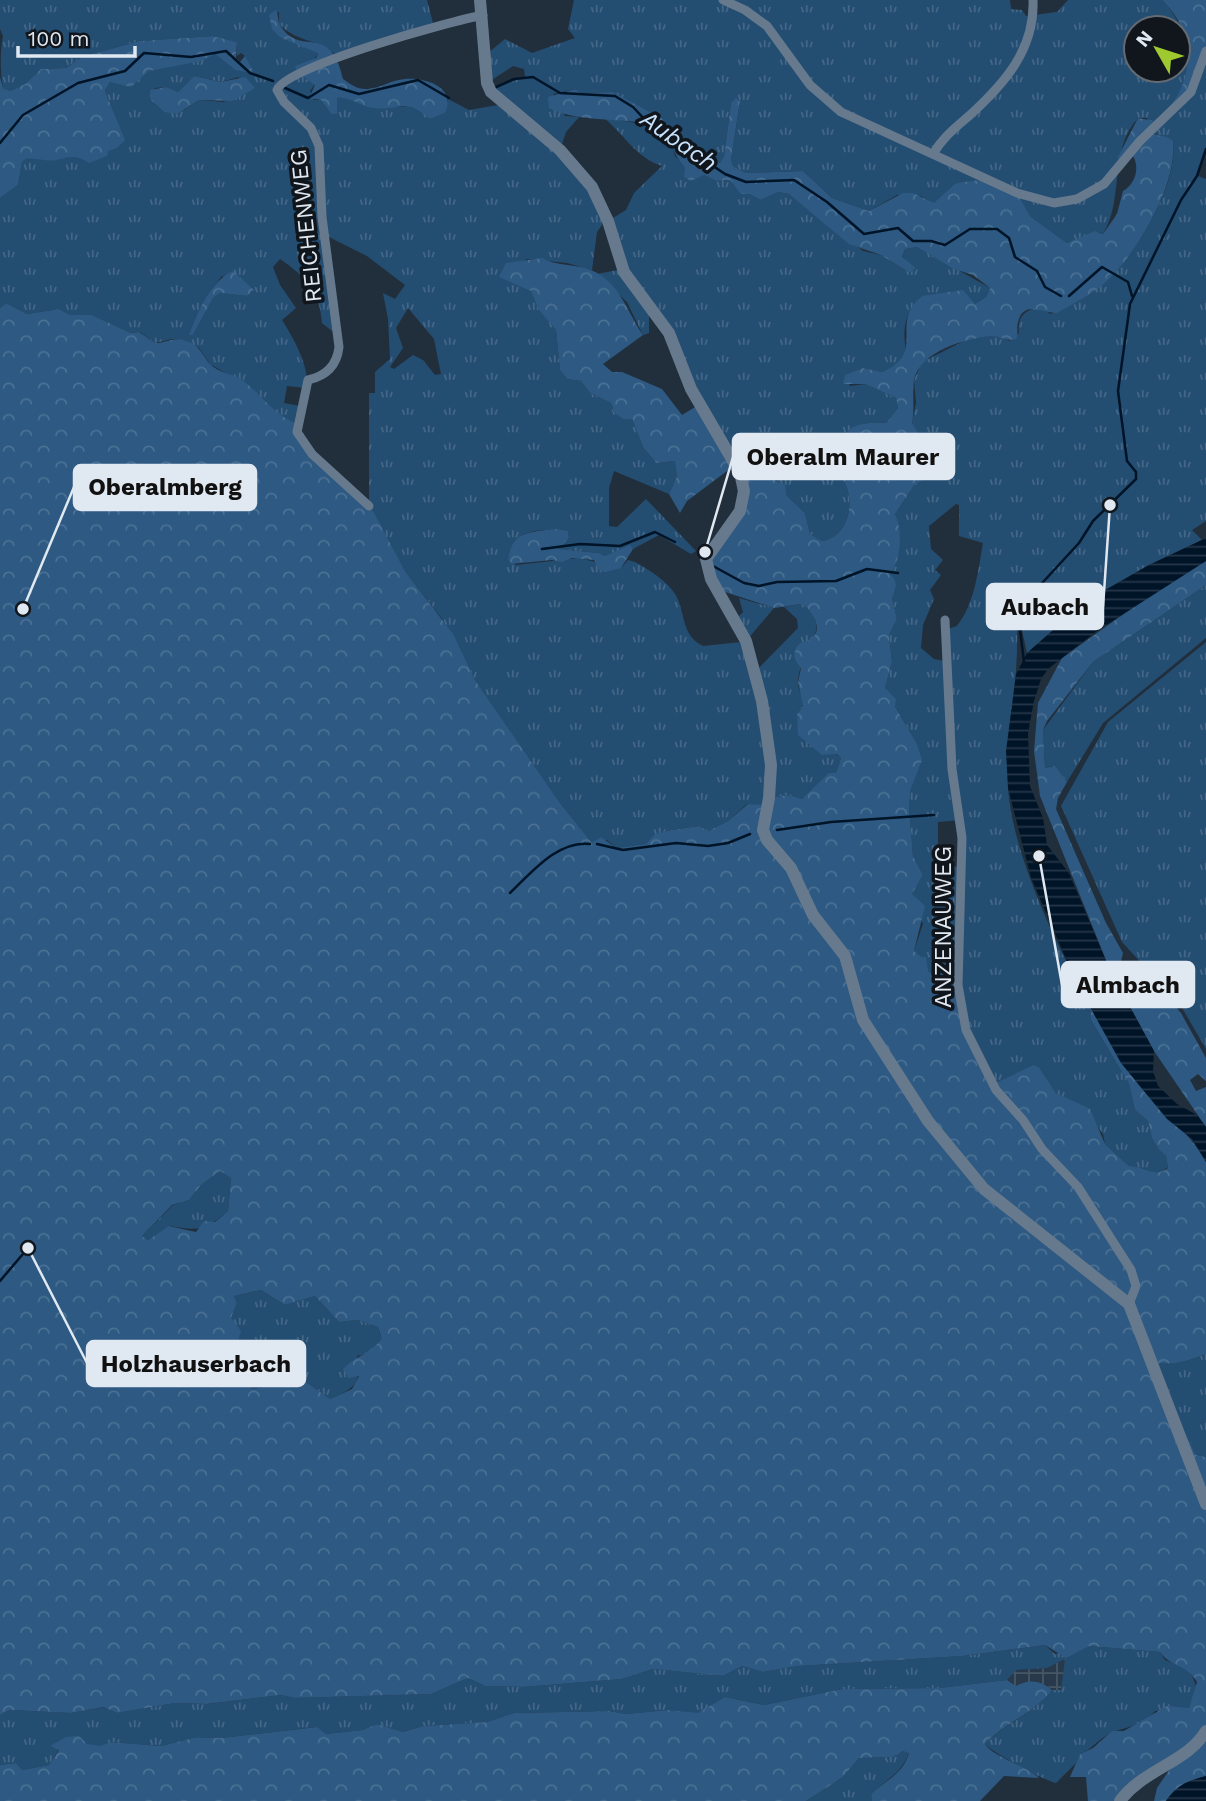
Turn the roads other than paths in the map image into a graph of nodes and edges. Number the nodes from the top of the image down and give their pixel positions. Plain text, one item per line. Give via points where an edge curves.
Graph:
1 (480, 0) edge
2 (723, 0) edge
3 (1033, 0) edge
4 (483, 15) junction
5 (1206, 51) edge
6 (933, 154) junction
7 (369, 506) dead end
8 (945, 620) dead end
9 (1129, 1304) junction
10 (1206, 1504) edge
11 (1206, 1731) edge
12 (1120, 1801) edge

1 - 4 street
2 - 6 street via 767,26 829,104
3 - 6 street via 1031,34 1016,64 986,100 943,137
4 - 7 street, REICHENWEG via 338,57 289,76 277,90 311,128 319,146 322,217 339,347 333,365 308,380 297,432 312,454
4 - 9 street via 491,92 560,150 592,187 624,272 669,333 691,389 740,473 744,491 740,511 706,559 711,579 746,641 762,701 771,765 763,830 767,841 791,868 813,915 845,956 863,1020 929,1121 984,1189
5 - 6 street via 1185,100 1149,131 1104,184 1077,199 1054,203 1032,199
8 - 9 street, ANZENAUWEG via 952,769 962,838 958,985 962,1017 996,1090 1023,1120 1035,1142 1078,1187 1131,1270 1136,1286
9 - 10 street
11 - 12 street via 1200,1741 1137,1782

